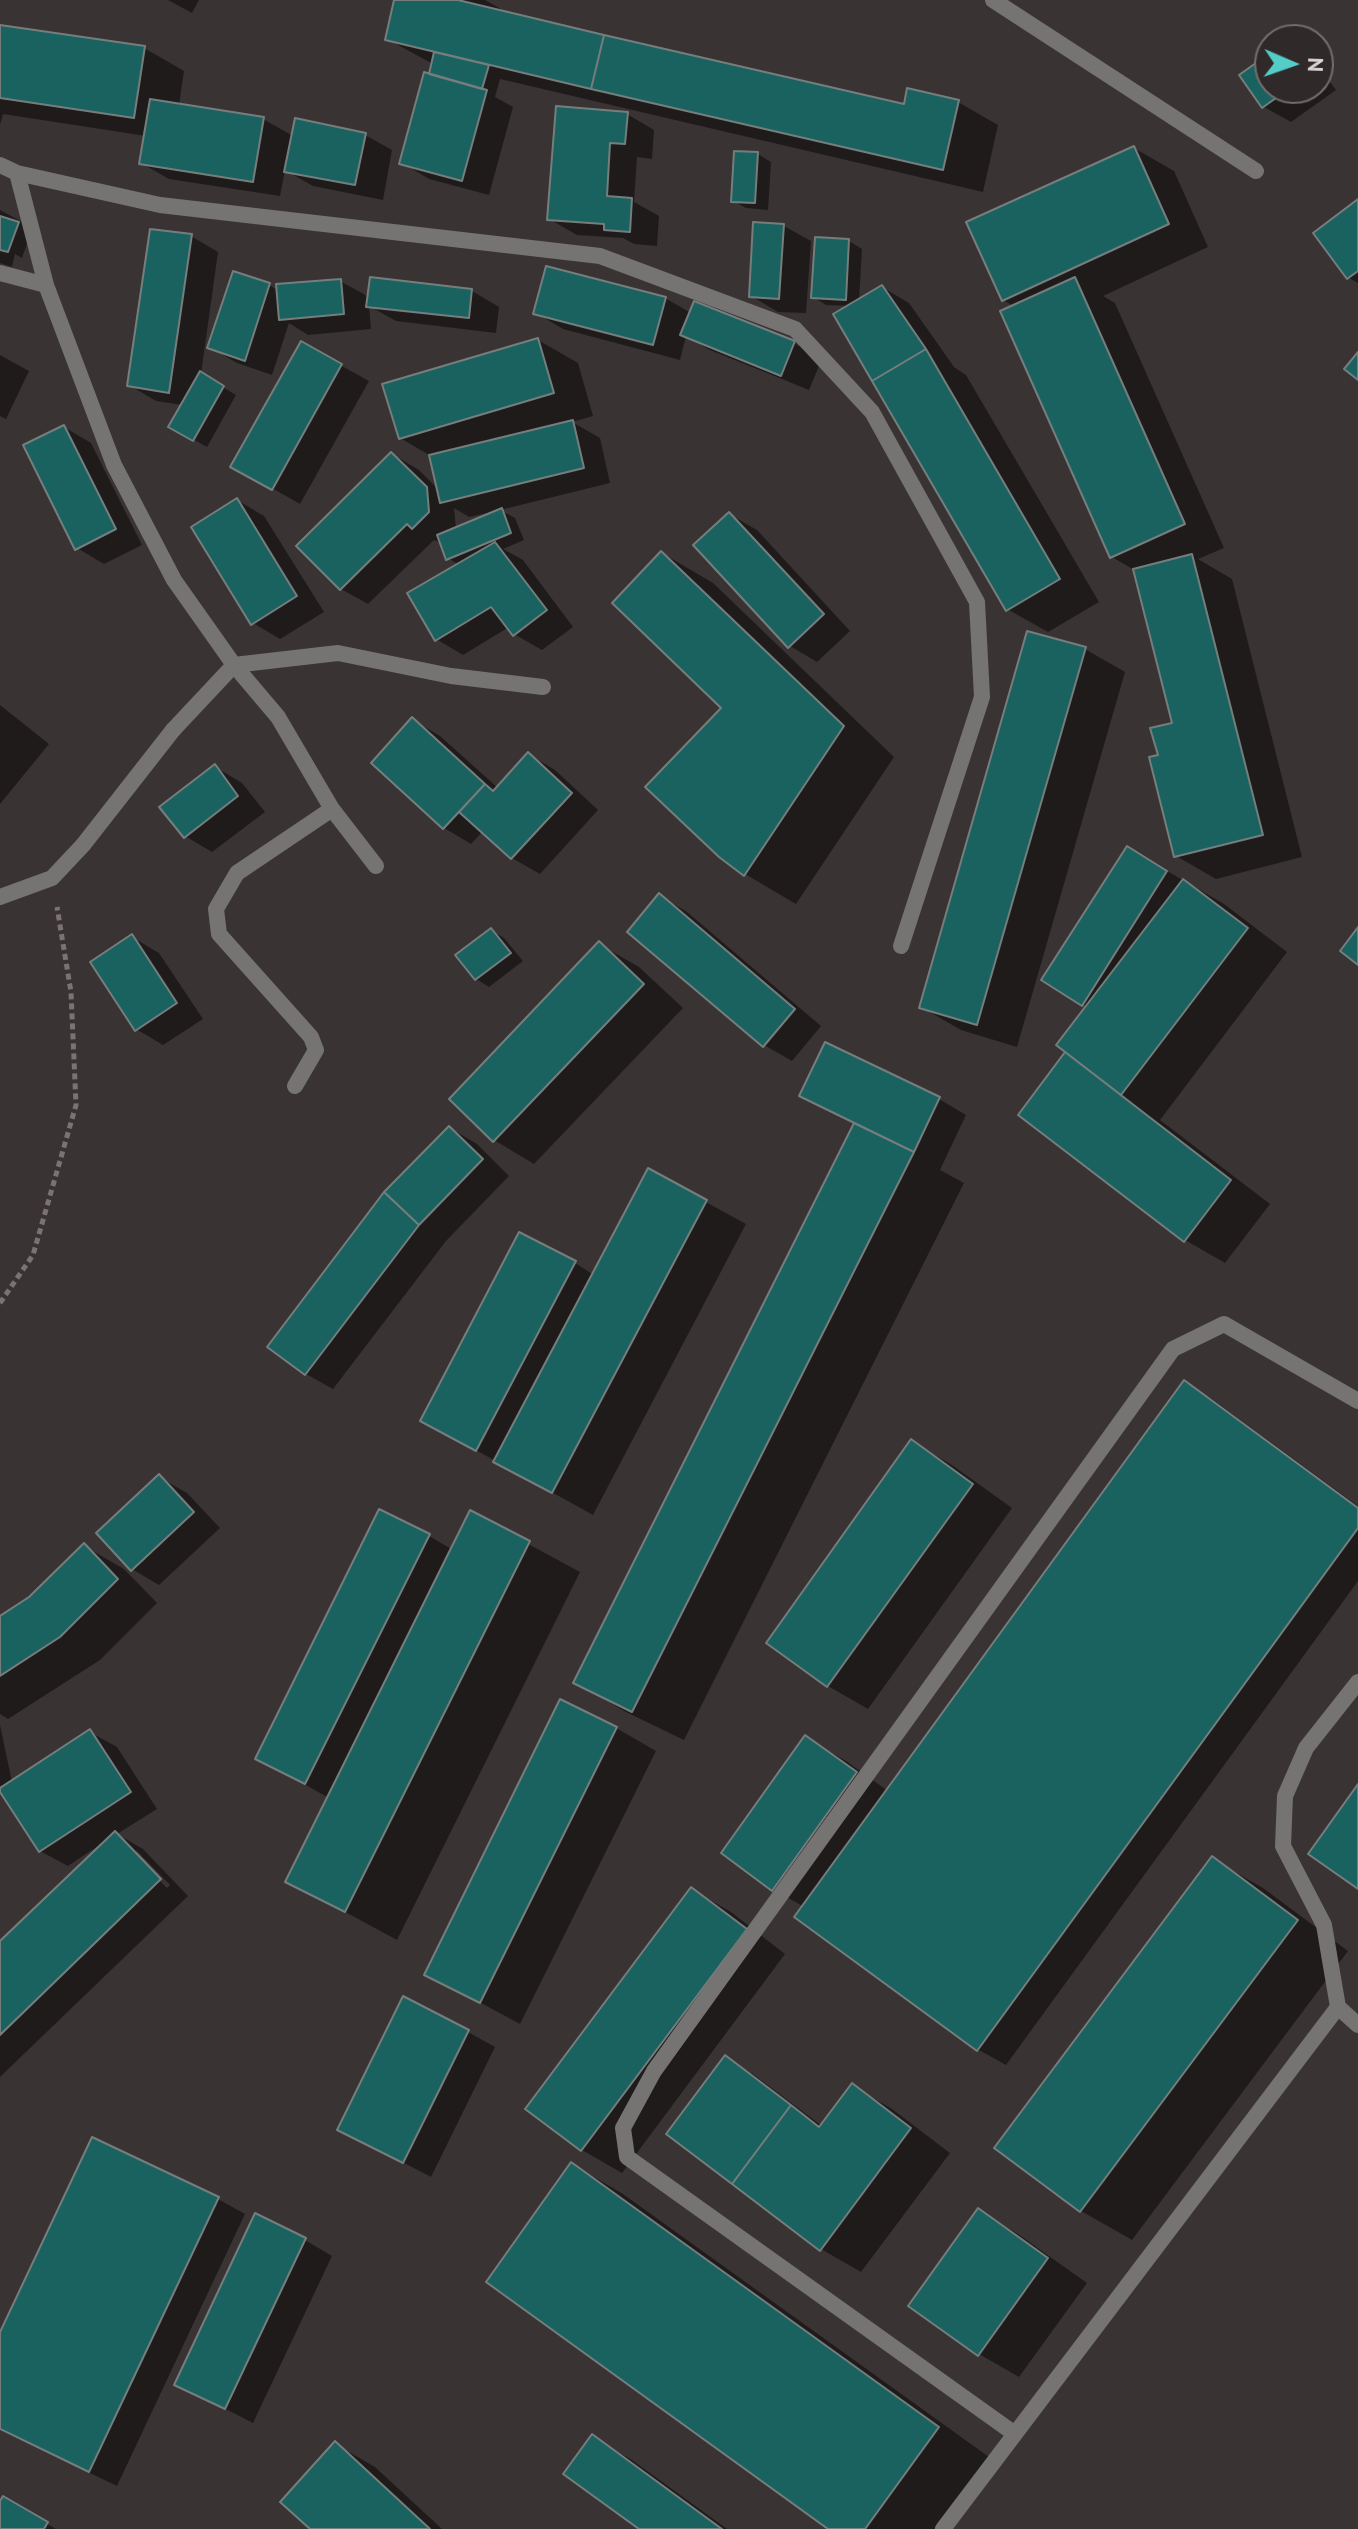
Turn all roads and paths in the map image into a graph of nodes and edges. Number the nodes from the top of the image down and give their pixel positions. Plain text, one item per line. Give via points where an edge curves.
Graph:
1 (993, 0) edge
2 (0, 165) edge
3 (1256, 171) dead end
4 (17, 173) junction
5 (0, 273) edge
6 (46, 285) junction
7 (234, 665) junction
8 (543, 687) dead end
9 (332, 809) junction
10 (376, 866) dead end
11 (52, 878) junction
12 (0, 897) edge
13 (901, 946) dead end
14 (295, 1086) dead end
15 (0, 1303) edge
16 (1358, 1401) edge
17 (1358, 1682) edge
18 (1338, 2007) junction
19 (1358, 2025) edge
20 (1015, 2434) junction
21 (943, 2529) edge

1 - 3 street
2 - 4 street
4 - 6 street
4 - 13 street via 160,205 600,256 795,329 872,412 977,602 982,697
5 - 6 street
6 - 7 street via 114,465 174,580
7 - 8 street via 338,653 451,676
7 - 9 street via 278,717
7 - 11 street via 173,730
9 - 10 street
9 - 14 street via 237,873 216,909 219,934 311,1037 316,1050
11 - 12 street
11 - 15 path via 71,992 76,1105 33,1255
16 - 20 street via 1224,1324 1173,1349 654,2071 623,2128 627,2157
17 - 18 street via 1306,1748 1285,1796 1283,1846 1324,1925
18 - 19 street
18 - 20 street
20 - 21 street

